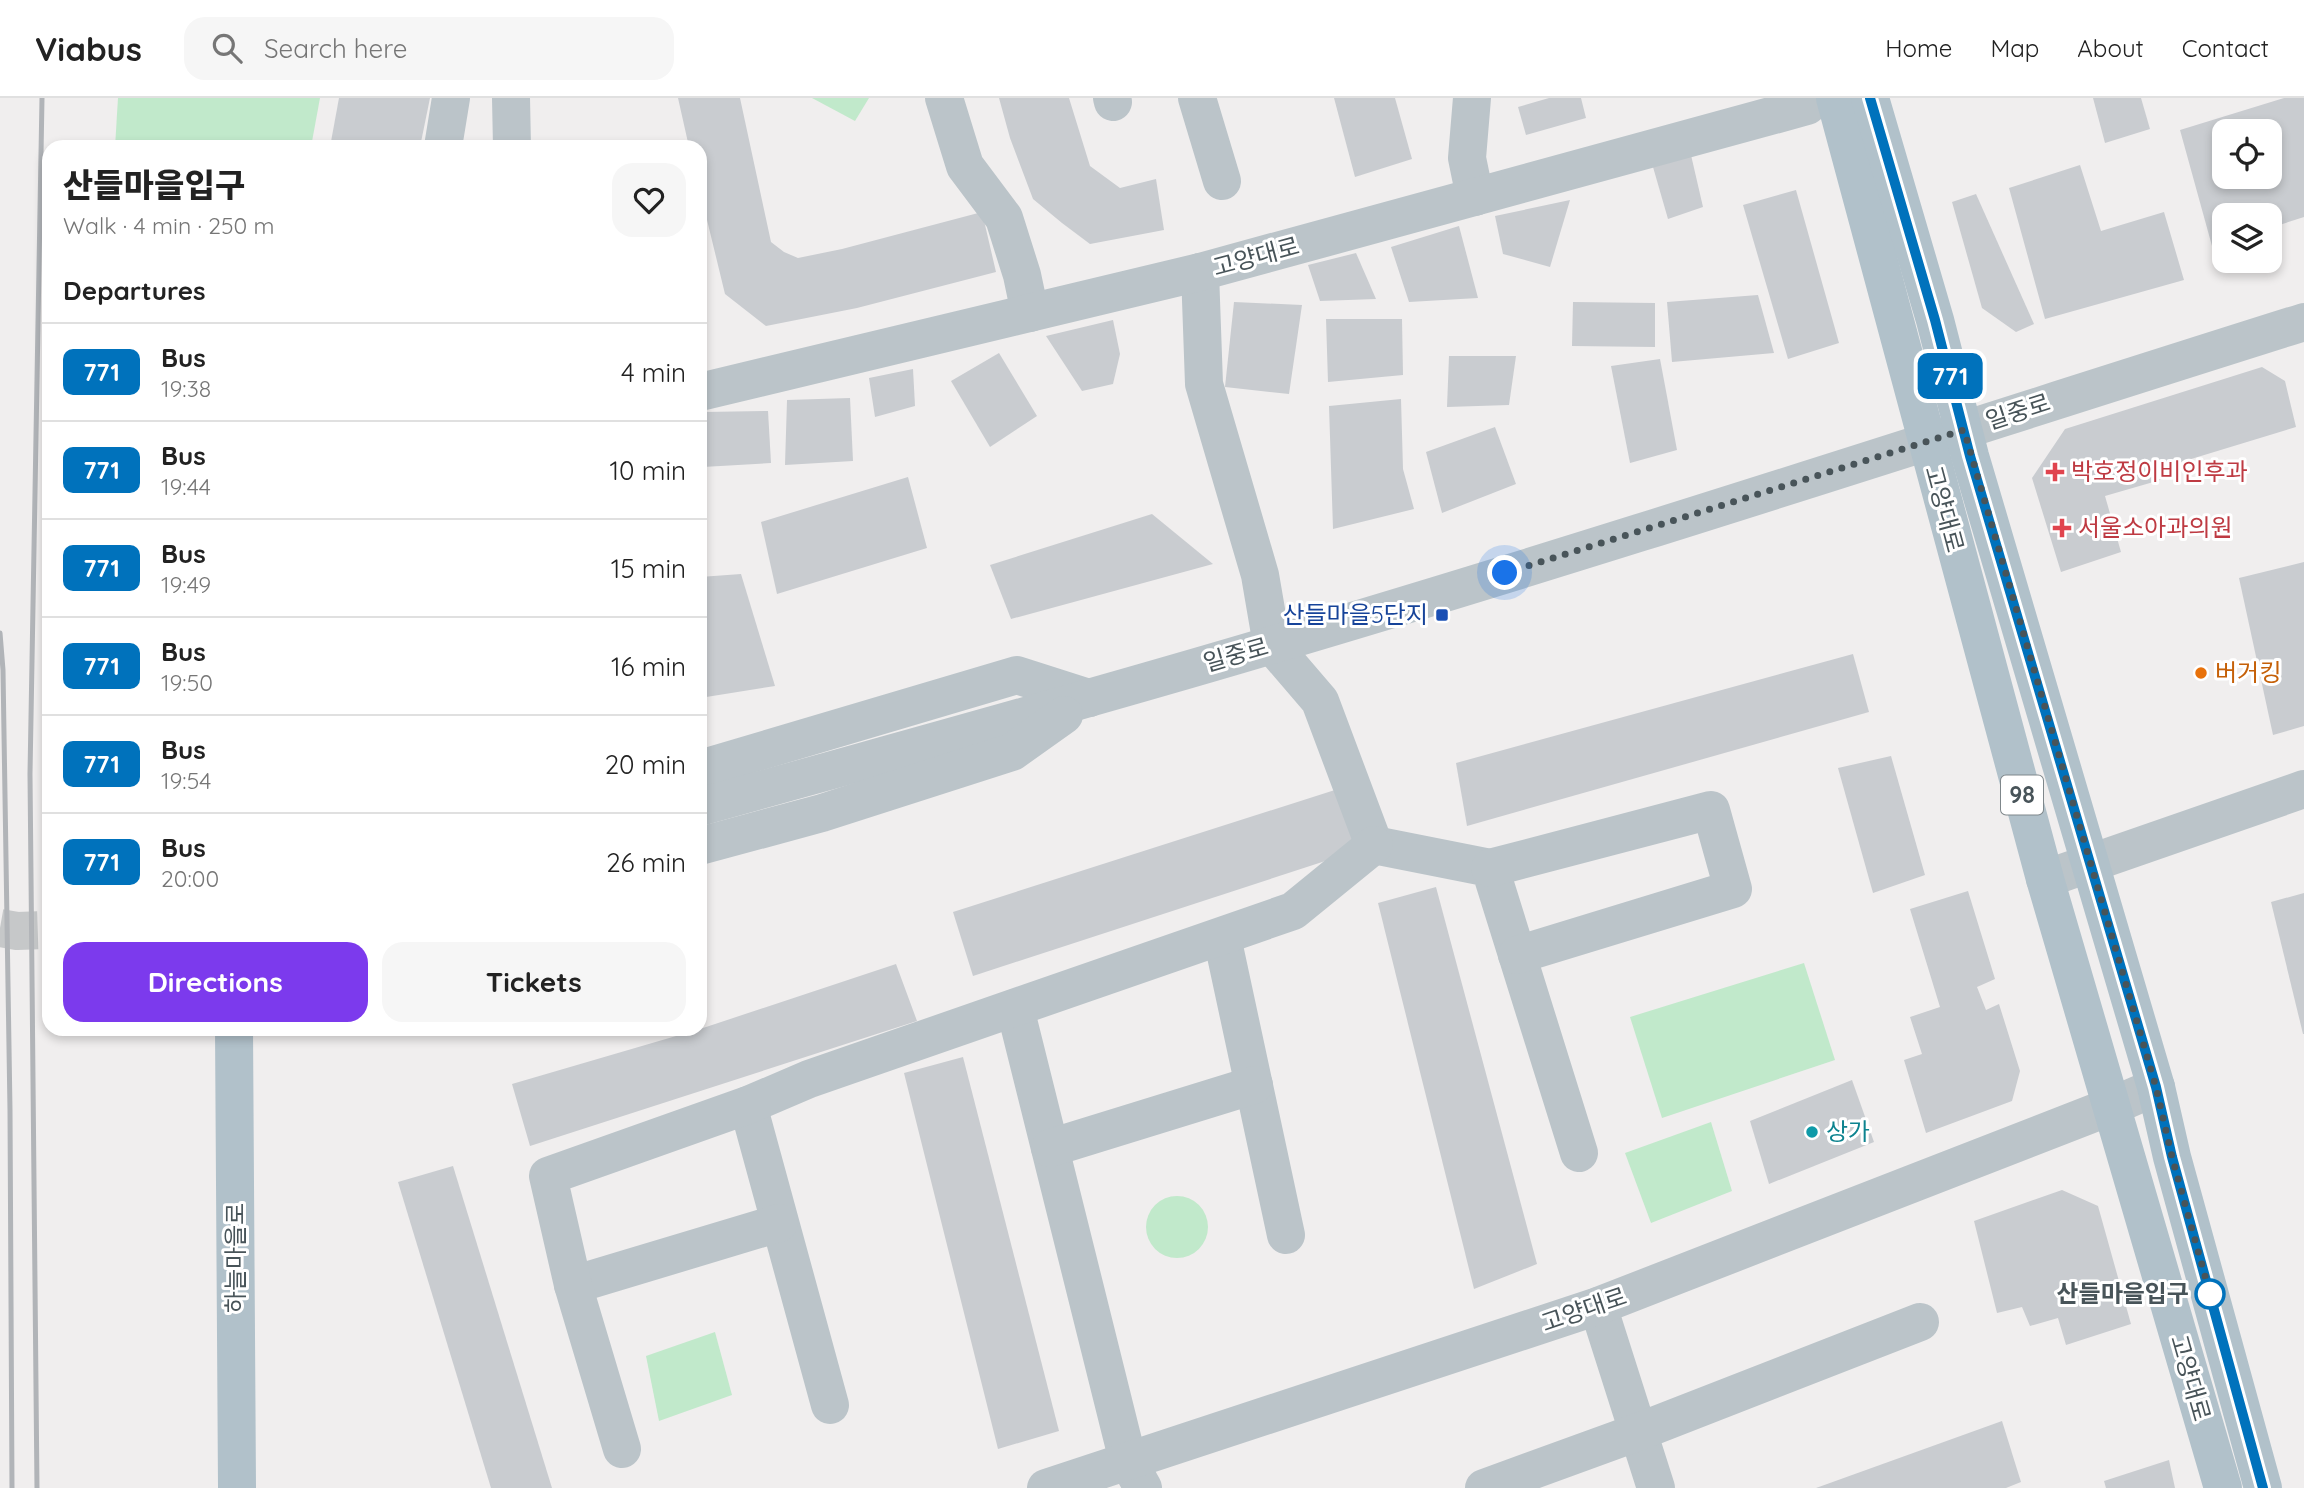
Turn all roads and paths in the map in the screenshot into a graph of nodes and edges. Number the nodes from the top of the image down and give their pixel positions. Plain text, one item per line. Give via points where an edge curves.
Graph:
1 (451, 98) edge
2 (511, 98) edge
3 (944, 98) edge
4 (1197, 98) edge
5 (1472, 98) edge
6 (1870, 98) edge
7 (1821, 102) edge
8 (444, 140) edge
9 (512, 140) edge
10 (1222, 181) dead end
11 (1475, 197) junction
12 (1200, 272) junction
13 (1030, 313) junction
14 (2304, 322) edge
15 (707, 390) edge
16 (1964, 430) junction
17 (1927, 442) junction
18 (1272, 645) junction
19 (1089, 698) junction
20 (707, 767) edge
21 (2304, 789) edge
22 (707, 805) edge
23 (707, 844) edge
24 (1374, 845) junction
25 (2090, 862) junction
26 (1490, 868) junction
27 (2045, 878) junction
28 (1222, 937) junction
29 (1517, 955) junction
30 (1015, 1008) junction
31 (234, 1036) edge
32 (1254, 1086) junction
33 (2156, 1087) junction
34 (748, 1105) junction
35 (2112, 1106) junction
36 (1050, 1148) junction
37 (1579, 1153) dead end
38 (779, 1223) junction
39 (1286, 1235) dead end
40 (573, 1285) junction
41 (1598, 1306) junction
42 (1920, 1322) dead end
43 (830, 1405) dead end
44 (1638, 1432) junction
45 (622, 1449) dead end
46 (1135, 1475) edge
47 (237, 1488) edge
48 (1046, 1488) edge
49 (1483, 1488) edge
50 (1656, 1488) edge
51 (2223, 1488) edge
52 (2263, 1488) edge

1 - 8 street
2 - 9 street
3 - 13 street via 965,166 1004,218
4 - 10 street
5 - 11 street via 1467,158
6 - 16 main road, 고양대로 / 98
7 - 11 street, 고양대로
7 - 17 main road, 고양대로 / 98
11 - 12 street, 고양대로
12 - 13 street, 고양대로
12 - 18 street via 1204,384 1260,575
13 - 15 street, 고양대로
14 - 16 street, 일중로
16 - 17 street, 일중로
16 - 25 main road, 고양대로 / 98
17 - 18 street, 일중로
17 - 27 main road, 고양대로 / 98
18 - 19 street, 일중로
18 - 24 street via 1320,701
19 - 20 street via 1017,675
19 - 22 street, 일중로
19 - 23 street, 일중로 via 1012,752
21 - 25 street
24 - 26 street
24 - 28 street via 1293,911
25 - 27 street
25 - 33 main road, 고양대로 / 98
26 - 29 street
26 - 29 street via 1711,810 1733,889
27 - 35 main road, 고양대로 / 98
28 - 30 street
28 - 32 street
29 - 37 street
30 - 34 street via 809,1079
30 - 36 street
31 - 47 main road, 하늘마을로
32 - 36 street
32 - 39 street
33 - 35 street, 고양대로
33 - 52 main road, 고양대로 / 98
34 - 38 street
34 - 40 street via 548,1176
35 - 41 street, 고양대로
35 - 51 main road, 고양대로 / 98
36 - 46 street
38 - 40 street
38 - 43 street
40 - 45 street
41 - 44 street
41 - 46 street, 고양대로
42 - 44 street
44 - 49 street
44 - 50 street
46 - 48 street, 고양대로

